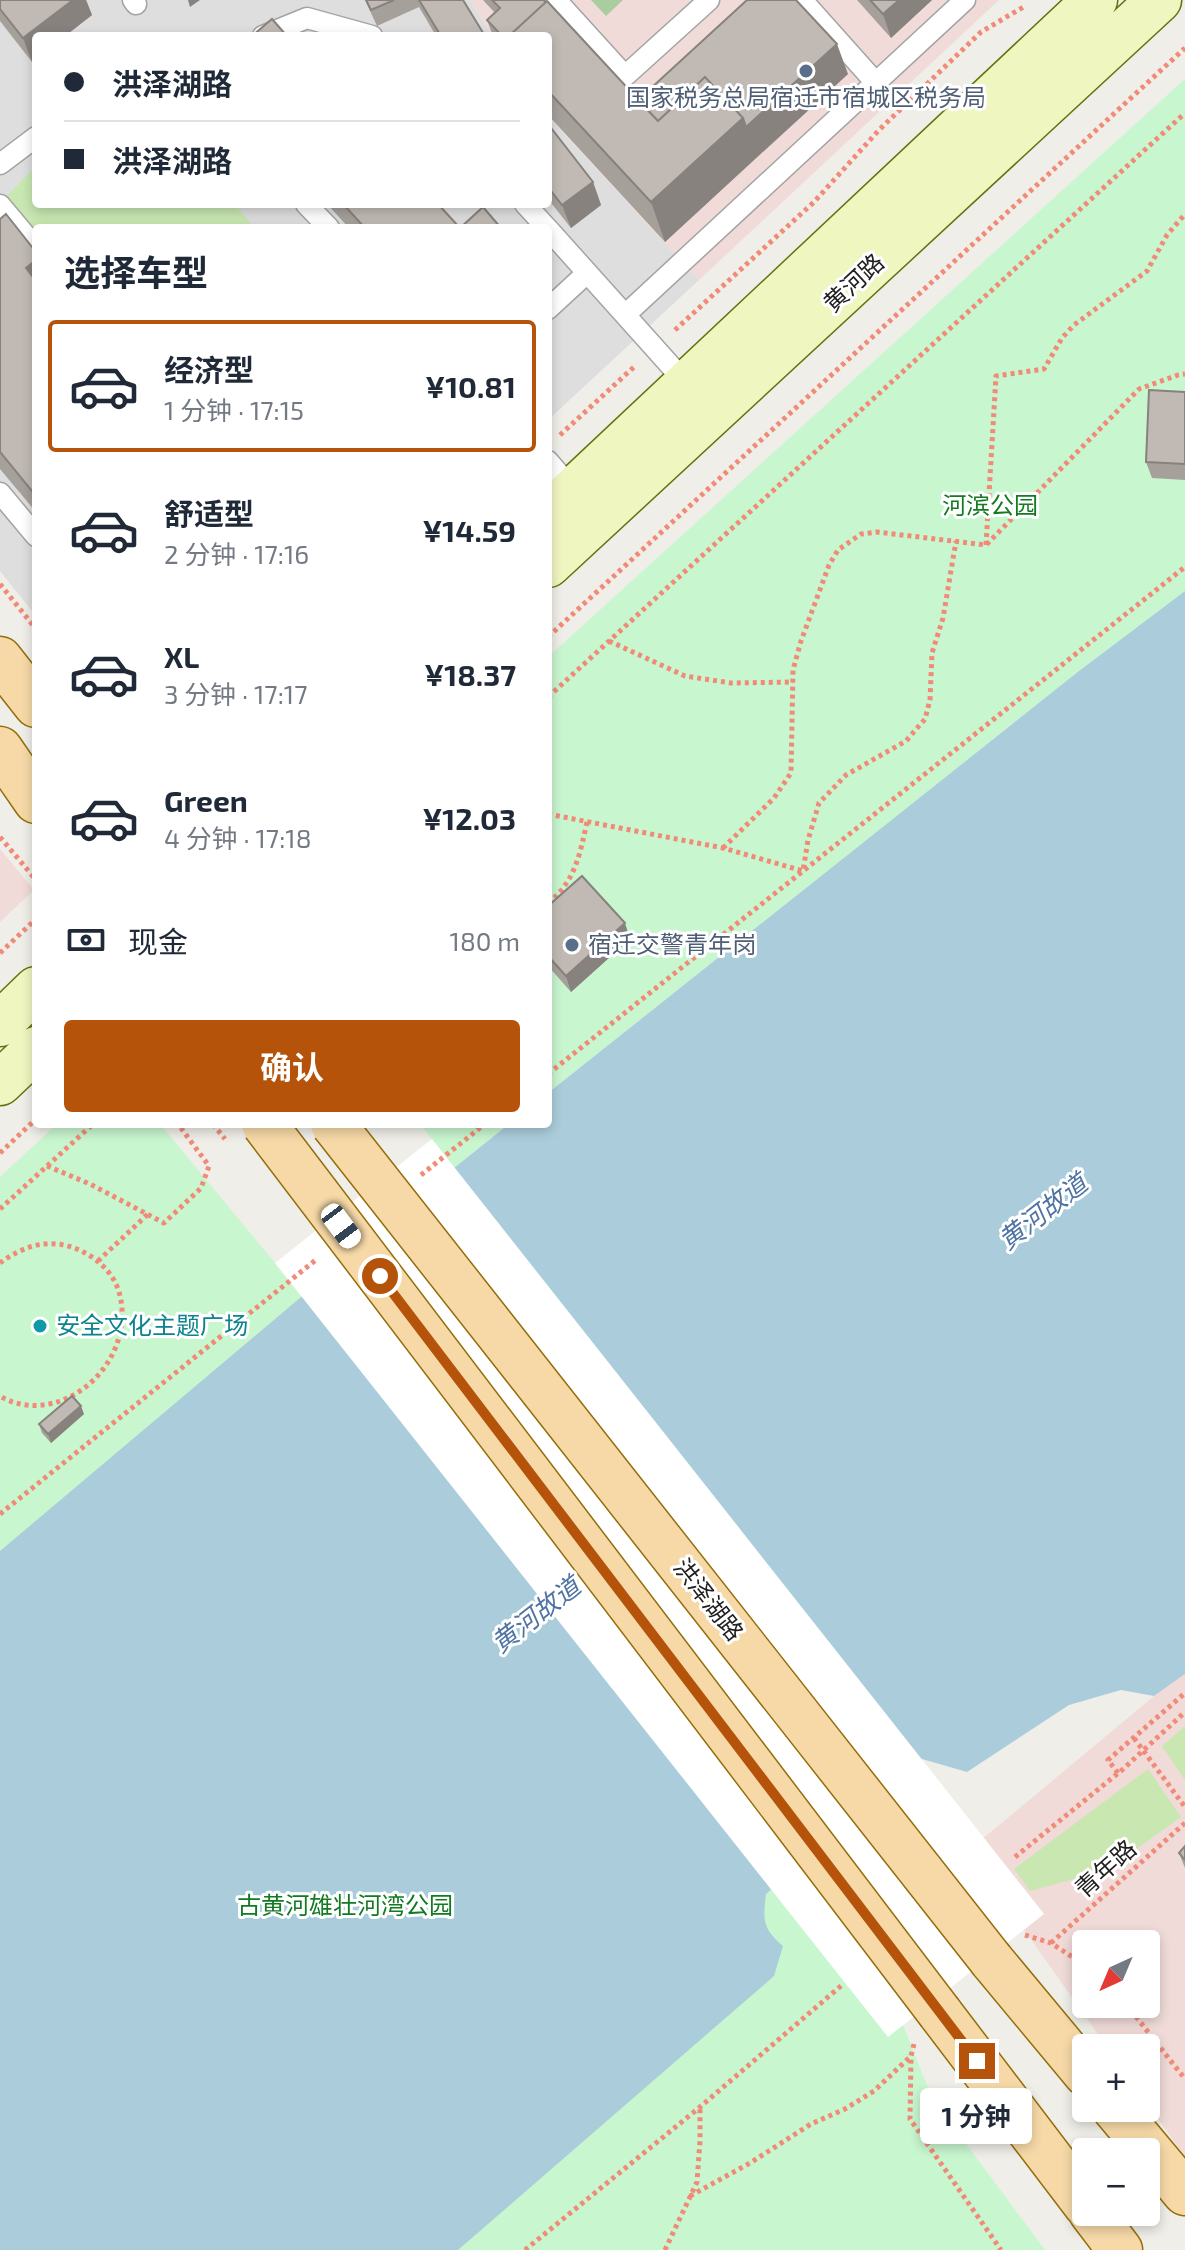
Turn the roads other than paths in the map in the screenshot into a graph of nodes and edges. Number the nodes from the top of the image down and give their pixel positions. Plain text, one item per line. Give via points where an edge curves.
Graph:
1 (556, 0) edge
2 (709, 0) edge
3 (802, 0) edge
4 (965, 0) edge
5 (1095, 0) edge
6 (1159, 0) edge
7 (273, 32) edge
8 (358, 32) edge
9 (876, 83) junction
10 (32, 140) edge
11 (0, 164) edge
12 (0, 205) edge
13 (310, 208) edge
14 (529, 208) edge
15 (325, 224) edge
16 (543, 224) edge
17 (552, 234) edge
18 (32, 243) edge
19 (587, 273) junction
20 (552, 305) edge
21 (625, 315) junction
22 (687, 384) junction
23 (556, 488) edge
24 (0, 493) edge
25 (32, 531) edge
26 (552, 561) edge
27 (0, 659) edge
28 (32, 700) edge
29 (0, 749) edge
30 (32, 795) edge
31 (32, 993) edge
32 (0, 1024) edge
33 (32, 1053) edge
34 (0, 1083) edge
35 (267, 1128) edge
36 (336, 1128) edge
37 (1072, 2052) edge
38 (1126, 2122) edge
39 (1072, 2187) edge
40 (1185, 2193) edge
41 (1102, 2226) edge
42 (1120, 2250) edge

1 - 2 lane via 625,76
3 - 9 lane
4 - 9 lane
5 - 22 main road, 黄河路
6 - 26 main road, 黄河路
7 - 8 lane via 307,18
9 - 21 lane
10 - 11 lane
12 - 18 lane
13 - 15 lane
14 - 16 lane
17 - 19 lane
19 - 20 lane
19 - 21 lane
21 - 22 lane
22 - 23 main road, 黄河路
24 - 25 lane
27 - 28 main road
29 - 30 main road
31 - 32 main road
33 - 34 main road
35 - 39 main road, bridge
36 - 37 main road, 洪泽湖路, bridge via 1004,1947
38 - 40 main road
41 - 42 main road

